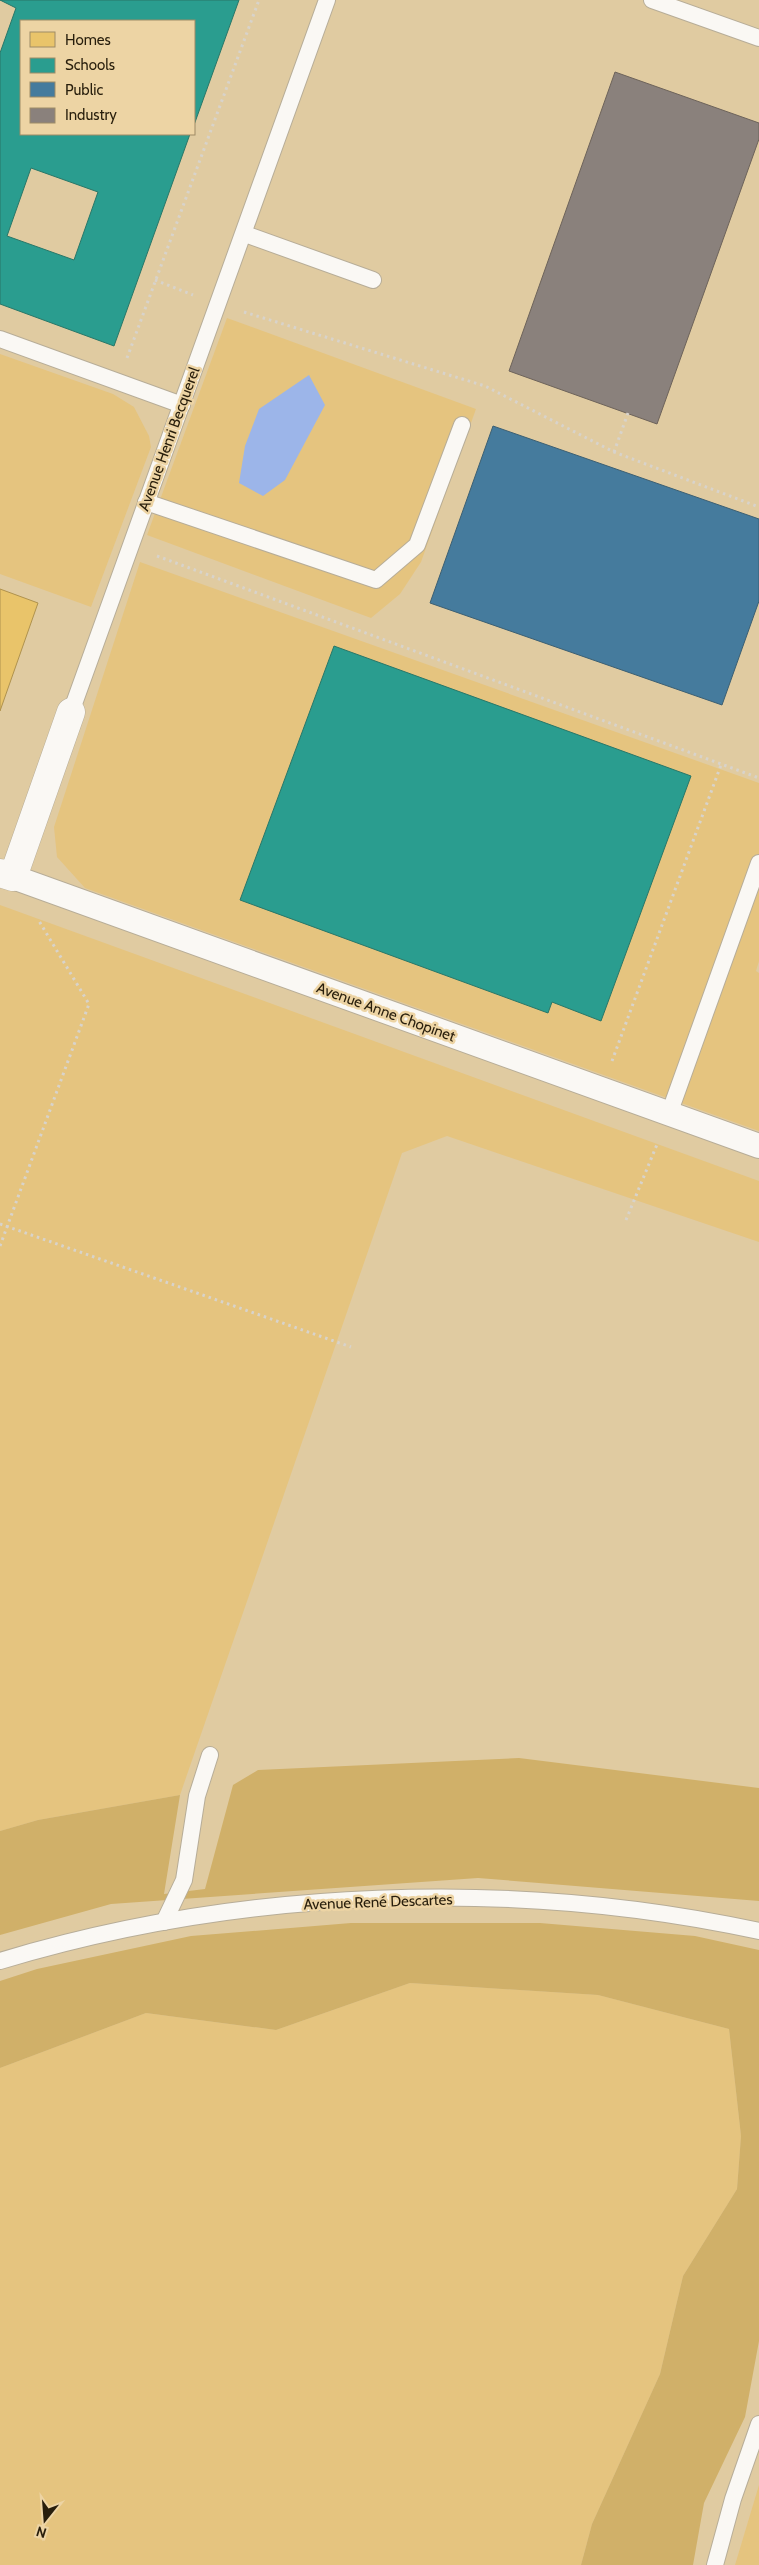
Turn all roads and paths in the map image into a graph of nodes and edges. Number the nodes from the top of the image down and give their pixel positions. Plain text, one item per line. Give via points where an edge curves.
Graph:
1 (259, 0) edge
2 (327, 0) edge
3 (652, 0) edge
4 (759, 38) edge
5 (245, 234) junction
6 (155, 280) junction
7 (373, 280) dead end
8 (219, 304) junction
9 (0, 339) edge
10 (118, 382) junction
11 (182, 405) junction
12 (628, 413) dead end
13 (462, 425) dead end
14 (614, 452) junction
15 (146, 502) junction
16 (759, 507) edge
17 (130, 546) junction
18 (72, 712) joint
19 (721, 765) junction
20 (759, 778) edge
21 (759, 863) edge
22 (6, 875) edge
23 (38, 920) dead end
24 (602, 1089) junction
25 (669, 1114) junction
26 (759, 1146) edge
27 (626, 1220) dead end
28 (0, 1224) edge
29 (7, 1226) junction
30 (0, 1246) edge
31 (351, 1347) dead end
32 (210, 1755) dead end
33 (164, 1922) junction
34 (759, 1932) edge
35 (0, 1960) edge
36 (759, 2424) edge
37 (715, 2565) edge

1 - 6 path
2 - 5 lane, Avenue Henri Becquerel
3 - 4 lane
5 - 7 lane
5 - 8 lane, Avenue Henri Becquerel
6 - 8 path
6 - 10 path
8 - 11 lane, Avenue Henri Becquerel
8 - 14 path via 485,386
9 - 10 lane
10 - 11 lane
11 - 15 lane, Avenue Henri Becquerel
12 - 14 path
13 - 15 lane via 417,545 376,580
14 - 16 path
15 - 17 lane, Avenue Henri Becquerel
17 - 18 lane, Avenue Henri Becquerel
17 - 19 path
18 - 22 street, Avenue Henri Becquerel
19 - 20 path
19 - 24 path
21 - 25 lane
22 - 24 street, Avenue Anne Chopinet
23 - 29 path via 89,1004
24 - 25 street, Avenue Anne Chopinet
25 - 26 street, Avenue Anne Chopinet
25 - 27 path
28 - 29 path
29 - 30 path
29 - 31 path
32 - 33 lane via 197,1796 184,1880
33 - 34 lane, Avenue René Descartes via 265,1907 449,1898 592,1905 701,1919
33 - 35 lane, Avenue René Descartes
36 - 37 lane

